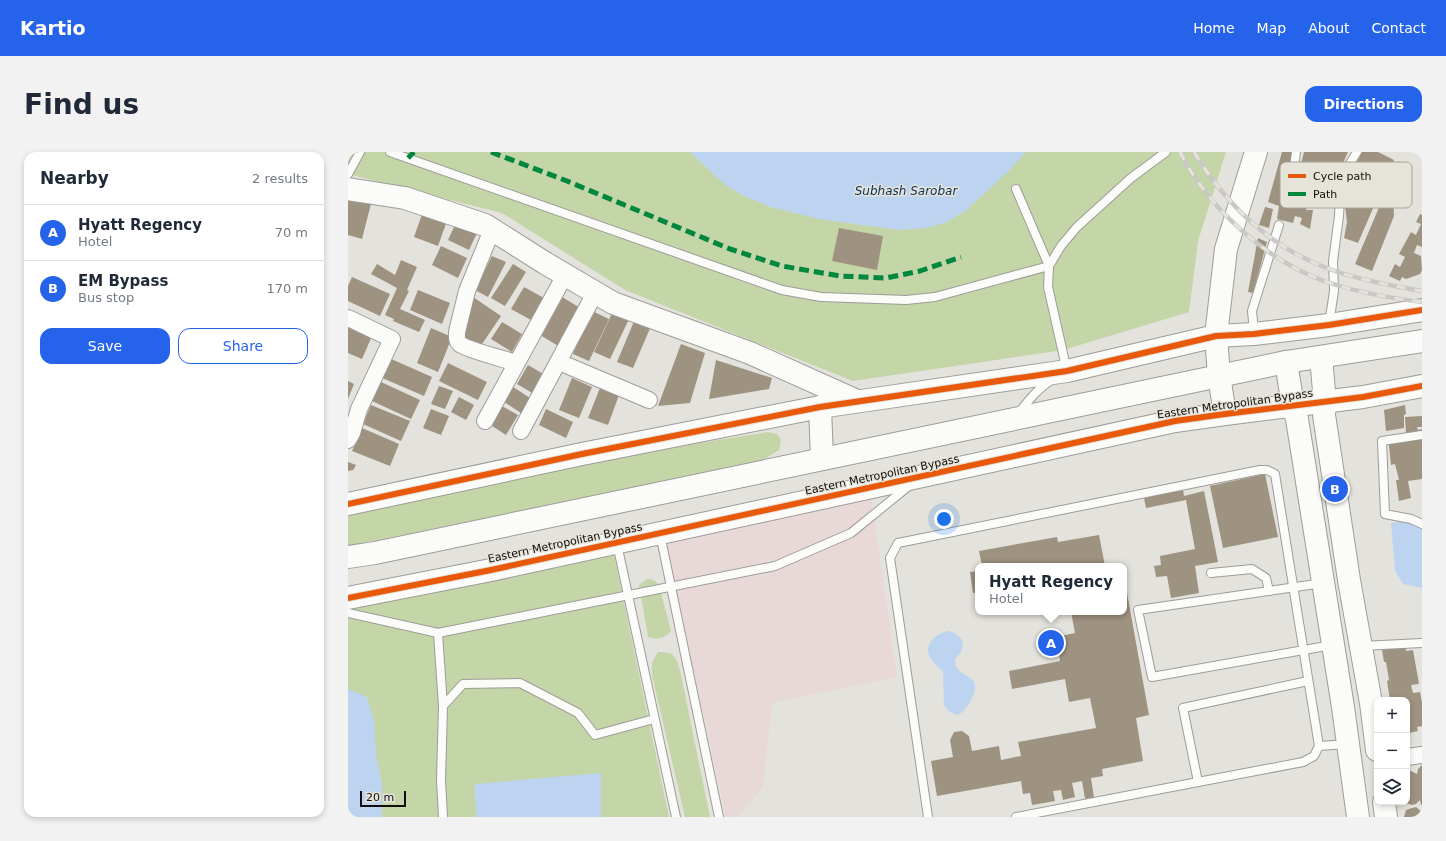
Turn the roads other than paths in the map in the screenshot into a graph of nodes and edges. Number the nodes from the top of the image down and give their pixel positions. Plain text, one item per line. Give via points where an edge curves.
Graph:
1 (360, 152) edge
2 (390, 152) edge
3 (1166, 152) edge
4 (1256, 152) edge
5 (1296, 152) edge
6 (1357, 152) edge
7 (1295, 162) edge
8 (1351, 162) edge
9 (348, 174) edge
10 (348, 189) edge
11 (1016, 189) dead end
12 (1339, 208) edge
13 (1279, 225) dead end
14 (492, 230) junction
15 (1049, 266) junction
16 (565, 275) junction
17 (595, 293) junction
18 (1422, 310) edge
19 (348, 318) edge
20 (1329, 325) junction
21 (1254, 334) junction
22 (1216, 336) junction
23 (1422, 341) edge
24 (1320, 357) junction
25 (559, 362) junction
26 (1286, 362) junction
27 (516, 363) junction
28 (1067, 371) junction
29 (1219, 376) junction
30 (1422, 386) edge
31 (649, 400) dead end
32 (857, 401) junction
33 (1325, 402) junction
34 (1293, 406) junction
35 (820, 407) junction
36 (1226, 414) junction
37 (1015, 418) junction
38 (485, 422) dead end
39 (521, 431) dead end
40 (1422, 435) edge
41 (348, 440) edge
42 (822, 459) junction
43 (922, 476) junction
44 (348, 504) edge
45 (1422, 524) edge
46 (660, 533) junction
47 (617, 543) junction
48 (348, 557) edge
49 (1211, 573) dead end
50 (1323, 583) junction
51 (671, 586) junction
52 (1294, 588) junction
53 (1269, 591) junction
54 (627, 595) junction
55 (348, 598) edge
56 (348, 612) edge
57 (438, 632) junction
58 (1422, 643) edge
59 (1333, 645) junction
60 (1361, 646) junction
61 (1304, 651) junction
62 (1308, 681) junction
63 (443, 706) junction
64 (654, 719) junction
65 (1374, 733) edge
66 (1348, 744) junction
67 (1319, 746) junction
68 (1422, 755) edge
69 (1410, 757) edge
70 (1198, 782) junction
71 (1384, 805) edge
72 (443, 817) edge
73 (676, 817) edge
74 (719, 817) edge
75 (928, 817) edge
76 (1016, 817) edge
77 (1358, 817) edge
78 (1386, 817) edge

1 - 9 lane
2 - 15 lane via 782,290 821,297 906,300 935,297
3 - 15 lane via 1131,178 1077,227
4 - 22 main road via 1226,249
5 - 7 lane
6 - 8 lane
10 - 14 main road via 405,198 486,225
11 - 15 lane
12 - 20 lane via 1333,261 1334,291
13 - 21 lane via 1252,311
14 - 16 main road
14 - 27 street via 467,291 457,339 460,344 469,348
15 - 28 lane via 1048,287
16 - 17 main road
16 - 27 street
17 - 25 street
17 - 32 main road via 613,303 750,353
18 - 20 main road
19 - 41 street via 392,339 359,409
20 - 21 main road
21 - 22 main road
22 - 28 main road
22 - 29 main road
23 - 24 main road
24 - 26 main road
24 - 33 main road
25 - 31 street
25 - 39 street
26 - 29 main road
26 - 34 main road
27 - 38 street
28 - 32 main road
28 - 37 lane via 1038,390
29 - 36 main road
29 - 37 main road
30 - 33 main road, Eastern Metropolitan Bypass
32 - 35 main road
33 - 34 main road, Eastern Metropolitan Bypass
33 - 60 main road via 1324,415
34 - 36 main road, Eastern Metropolitan Bypass
34 - 50 main road
35 - 42 main road
35 - 44 main road
36 - 43 main road, Eastern Metropolitan Bypass via 1176,421
37 - 42 main road
40 - 45 lane via 1382,441 1385,514
42 - 48 main road
43 - 46 main road, Eastern Metropolitan Bypass
43 - 51 lane via 851,533 775,566
46 - 47 main road, Eastern Metropolitan Bypass
46 - 51 lane
47 - 54 lane
47 - 55 main road, Eastern Metropolitan Bypass
49 - 53 lane via 1252,568 1266,578
50 - 52 lane
50 - 59 main road
51 - 54 lane
51 - 74 lane
52 - 53 lane
52 - 61 lane
52 - 75 lane via 1275,474 1267,470 898,543 890,558
53 - 61 lane via 1138,610 1152,677
54 - 57 lane
54 - 64 lane
56 - 57 lane
57 - 63 lane
58 - 60 lane
59 - 61 lane
59 - 66 main road
60 - 65 main road
61 - 62 lane
62 - 67 lane
62 - 70 lane via 1183,708
63 - 64 lane via 463,684 520,683 578,714 595,735
63 - 72 lane
64 - 73 lane
66 - 67 lane
66 - 77 main road
67 - 70 lane via 1314,756 1303,762
68 - 69 street
70 - 76 lane
71 - 78 main road

